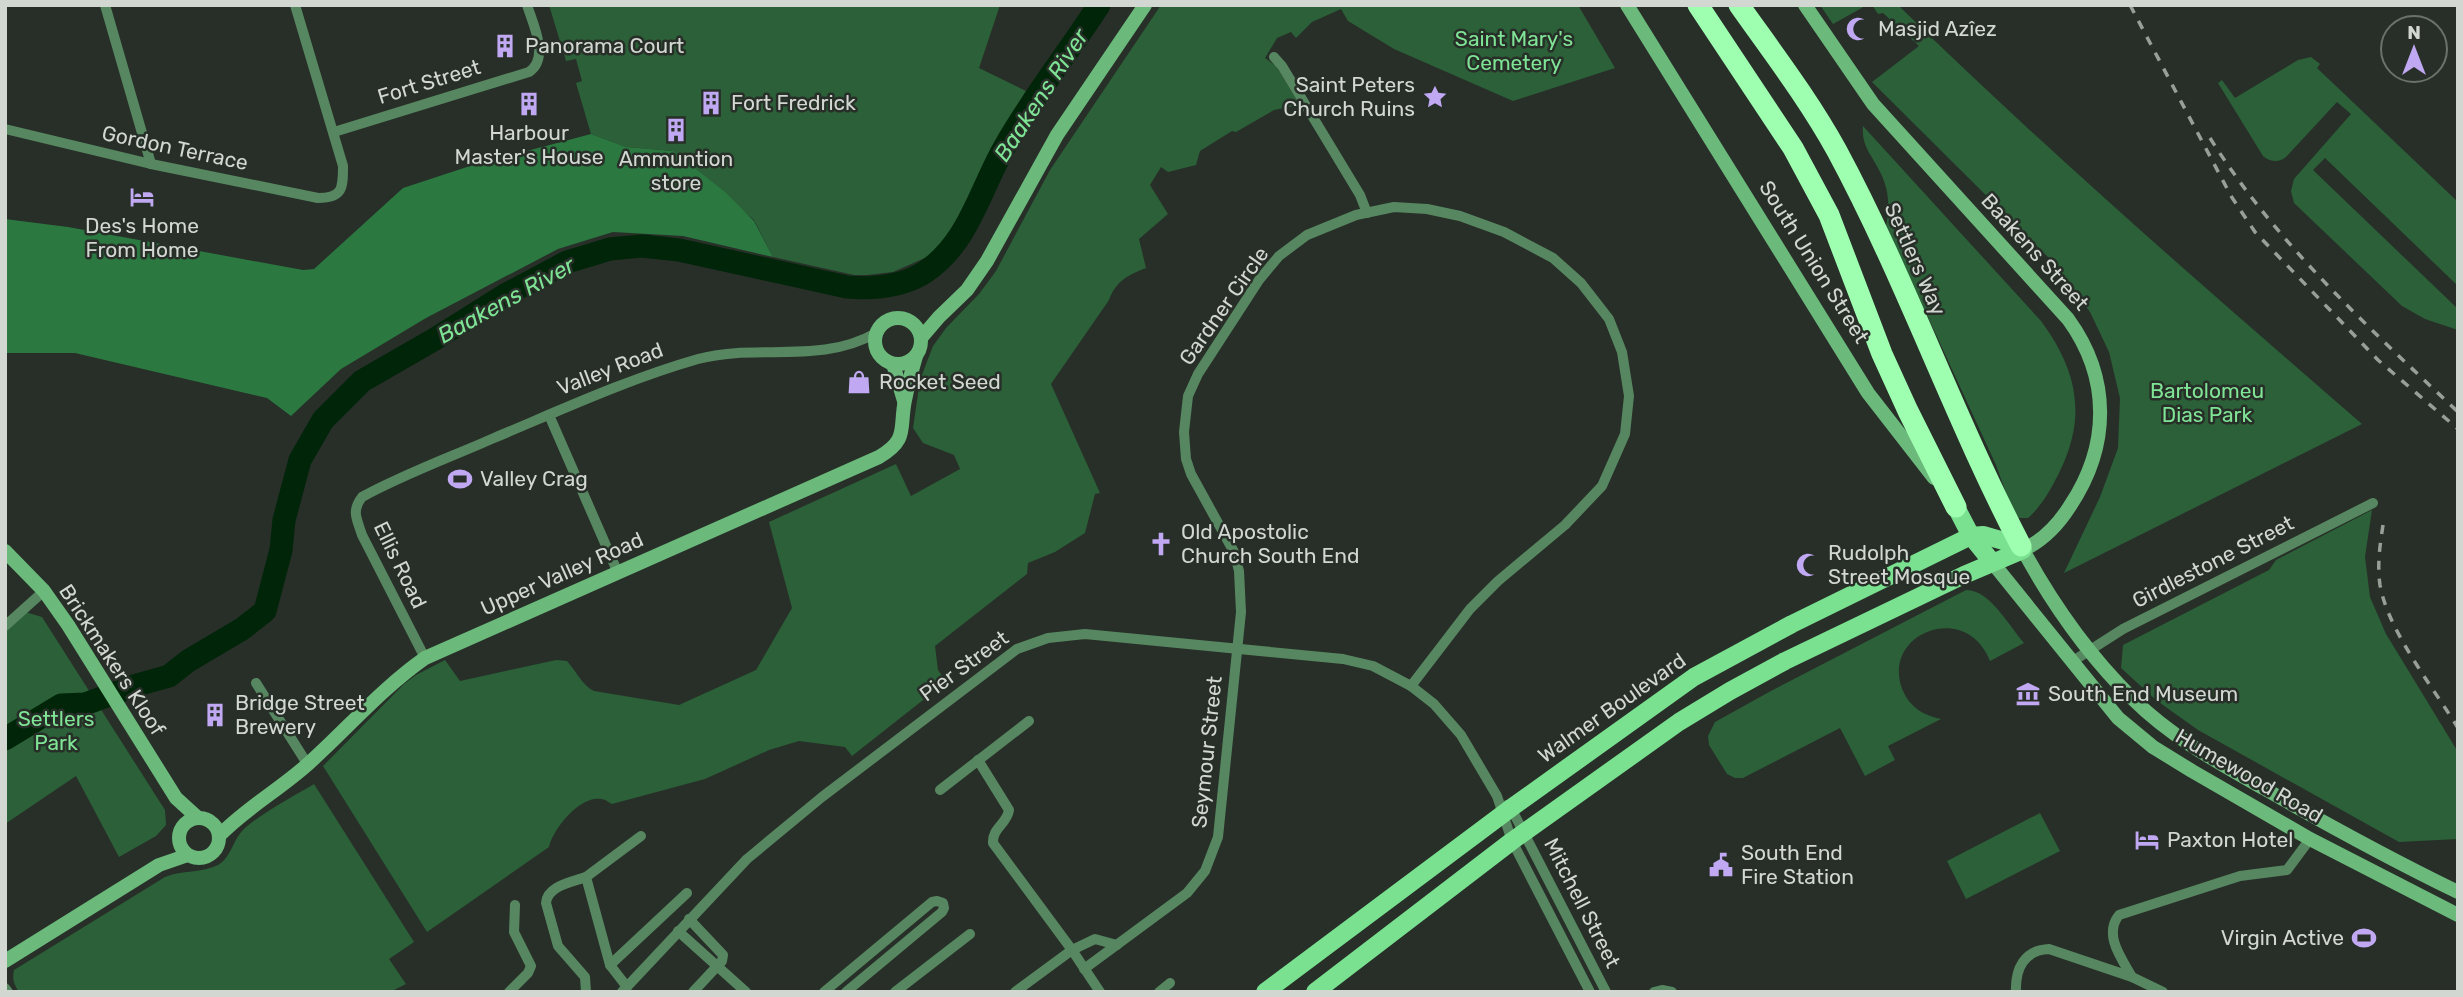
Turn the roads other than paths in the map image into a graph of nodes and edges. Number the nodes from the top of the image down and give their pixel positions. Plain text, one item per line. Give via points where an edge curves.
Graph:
1 (105, 5) edge
2 (295, 5) edge
3 (527, 5) edge
4 (1145, 5) edge
5 (1627, 5) edge
6 (1739, 5) edge
7 (1805, 5) edge
8 (1699, 6) edge
9 (1274, 57) dead end
10 (5, 129) edge
11 (334, 132) junction
12 (151, 164) junction
13 (1367, 212) junction
14 (939, 317) junction
15 (909, 321) junction
16 (876, 333) junction
17 (921, 338) junction
18 (916, 356) junction
19 (893, 364) junction
20 (904, 402) junction
21 (548, 415) junction
22 (370, 492) joint
23 (2373, 503) dead end
24 (1956, 507) junction
25 (1971, 536) junction
26 (2022, 548) junction
27 (5, 551) edge
28 (1992, 562) junction
29 (618, 573) junction
30 (44, 591) junction
31 (5, 626) edge
32 (1237, 647) junction
33 (2089, 651) junction
34 (425, 658) junction
35 (2073, 661) junction
36 (256, 683) dead end
37 (1411, 686) junction
38 (1029, 721) dead end
39 (978, 760) junction
40 (307, 765) junction
41 (940, 790) dead end
42 (176, 797) junction
43 (1503, 806) junction
44 (240, 815) junction
45 (198, 818) junction
46 (212, 822) junction
47 (182, 827) junction
48 (219, 836) junction
49 (641, 836) dead end
50 (1518, 837) junction
51 (2310, 839) junction
52 (184, 849) junction
53 (586, 877) junction
54 (2458, 892) edge
55 (687, 893) dead end
56 (515, 905) dead end
57 (2458, 915) edge
58 (689, 919) junction
59 (678, 931) junction
60 (970, 934) dead end
61 (1117, 945) junction
62 (1072, 950) junction
63 (5, 961) edge
64 (610, 965) junction
65 (716, 967) junction
66 (1084, 969) junction
67 (2132, 977) junction
68 (1170, 984) dead end
69 (624, 989) edge
70 (509, 992) edge
71 (586, 992) edge
72 (693, 992) edge
73 (746, 992) edge
74 (824, 992) edge
75 (846, 992) edge
76 (895, 992) edge
77 (1015, 992) edge
78 (1100, 992) edge
79 (1159, 992) edge
80 (1265, 992) edge
81 (1315, 992) edge
82 (1590, 992) edge
83 (1606, 992) edge
84 (1654, 992) edge
85 (1672, 992) edge
86 (2016, 992) edge
87 (2163, 992) edge

1 - 12 street
2 - 11 street
3 - 11 street, Fort Street via 540,56 529,72
4 - 14 street via 1064,124 987,261 967,290
5 - 24 street, South Union Street via 1868,393
6 - 26 highway, Settlers Way via 1814,112 1861,198
7 - 26 street, Baakens Street via 1873,104 2068,318 2094,368 2101,422 2089,474 2050,532 2035,545
8 - 24 highway via 1793,148 1829,215 1882,354
9 - 13 street
10 - 12 street, Gordon Terrace
11 - 12 street, Gordon Terrace via 343,166 342,187 331,197
13 - 32 street, Gardner Circle via 1307,235 1279,256 1259,280 1188,396 1186,459 1234,552 1239,571
13 - 37 street, Gardner Circle via 1405,208 1460,216 1504,232 1553,258 1581,283 1609,319 1622,352 1629,396 1625,434 1602,486 1470,609
14 - 15 street
14 - 17 street
15 - 16 street via 890,319
15 - 17 street
16 - 19 street via 877,352
16 - 21 street, Valley Road via 839,348 814,352 701,358
17 - 18 street
18 - 19 street
18 - 20 street, Upper Valley Road
19 - 20 street, Upper Valley Road
20 - 29 street, Upper Valley Road via 901,436 879,457
21 - 22 street, Valley Road
21 - 29 street
22 - 34 street, Ellis Road via 356,505 362,535
23 - 33 street, Girdlestone Street via 2123,629
24 - 25 main road, South Union Street
25 - 26 main road via 1983,535
25 - 28 main road, Humewood Road
25 - 43 main road, Walmer Boulevard via 1694,677
26 - 28 main road
26 - 33 street, Humewood Road
27 - 30 street, Brickmakers Kloof
28 - 35 street, Humewood Road
28 - 50 main road via 1730,691
29 - 34 street, Upper Valley Road
30 - 31 street
30 - 42 street, Brickmakers Kloof
32 - 37 street, Pier Street via 1343,659 1373,666
32 - 58 street, Pier Street via 1085,634 1048,638 1017,649 811,805 747,859
32 - 61 street, Seymour Street via 1218,837 1205,871 1187,893
33 - 35 street, Girdlestone Street
33 - 54 street, Humewood Road via 2134,700 2207,756
34 - 40 street, Upper Valley Road via 382,691
35 - 51 street, Humewood Road via 2118,718 2153,747
36 - 40 street
37 - 43 street, Pier Street via 1461,735
38 - 39 street
39 - 41 street
39 - 62 street via 1009,810 993,843
40 - 44 street, Upper Valley Road
42 - 45 street, Brickmakers Kloof
42 - 47 street, Brickmakers Kloof
43 - 50 street, Pier Street
43 - 80 main road, Walmer Boulevard
44 - 46 street, Upper Valley Road
44 - 48 street, Upper Valley Road
45 - 46 street
45 - 47 street
46 - 48 street
47 - 52 street
48 - 52 street via 216,849 206,857
49 - 53 street
50 - 81 main road
50 - 82 street, Mitchell Street
50 - 83 street, Mitchell Street
51 - 57 street, Humewood Road
51 - 67 street via 2287,870 2240,876 2119,915 2112,932
52 - 63 street
53 - 64 street
53 - 71 street via 546,896 558,946 584,977
55 - 64 street
56 - 70 street via 514,932 531,966
58 - 59 street, Pier Street
58 - 65 street via 723,953
59 - 65 street
59 - 69 street, Pier Street
60 - 76 street
61 - 62 street via 1095,939
61 - 66 street, Seymour Street
62 - 66 street
62 - 77 street
64 - 69 street
65 - 72 street
65 - 73 street
66 - 78 street
67 - 86 street via 2038,949 2019,968
67 - 87 street
68 - 79 street
74 - 75 street via 932,902 943,903 942,912
84 - 85 street

